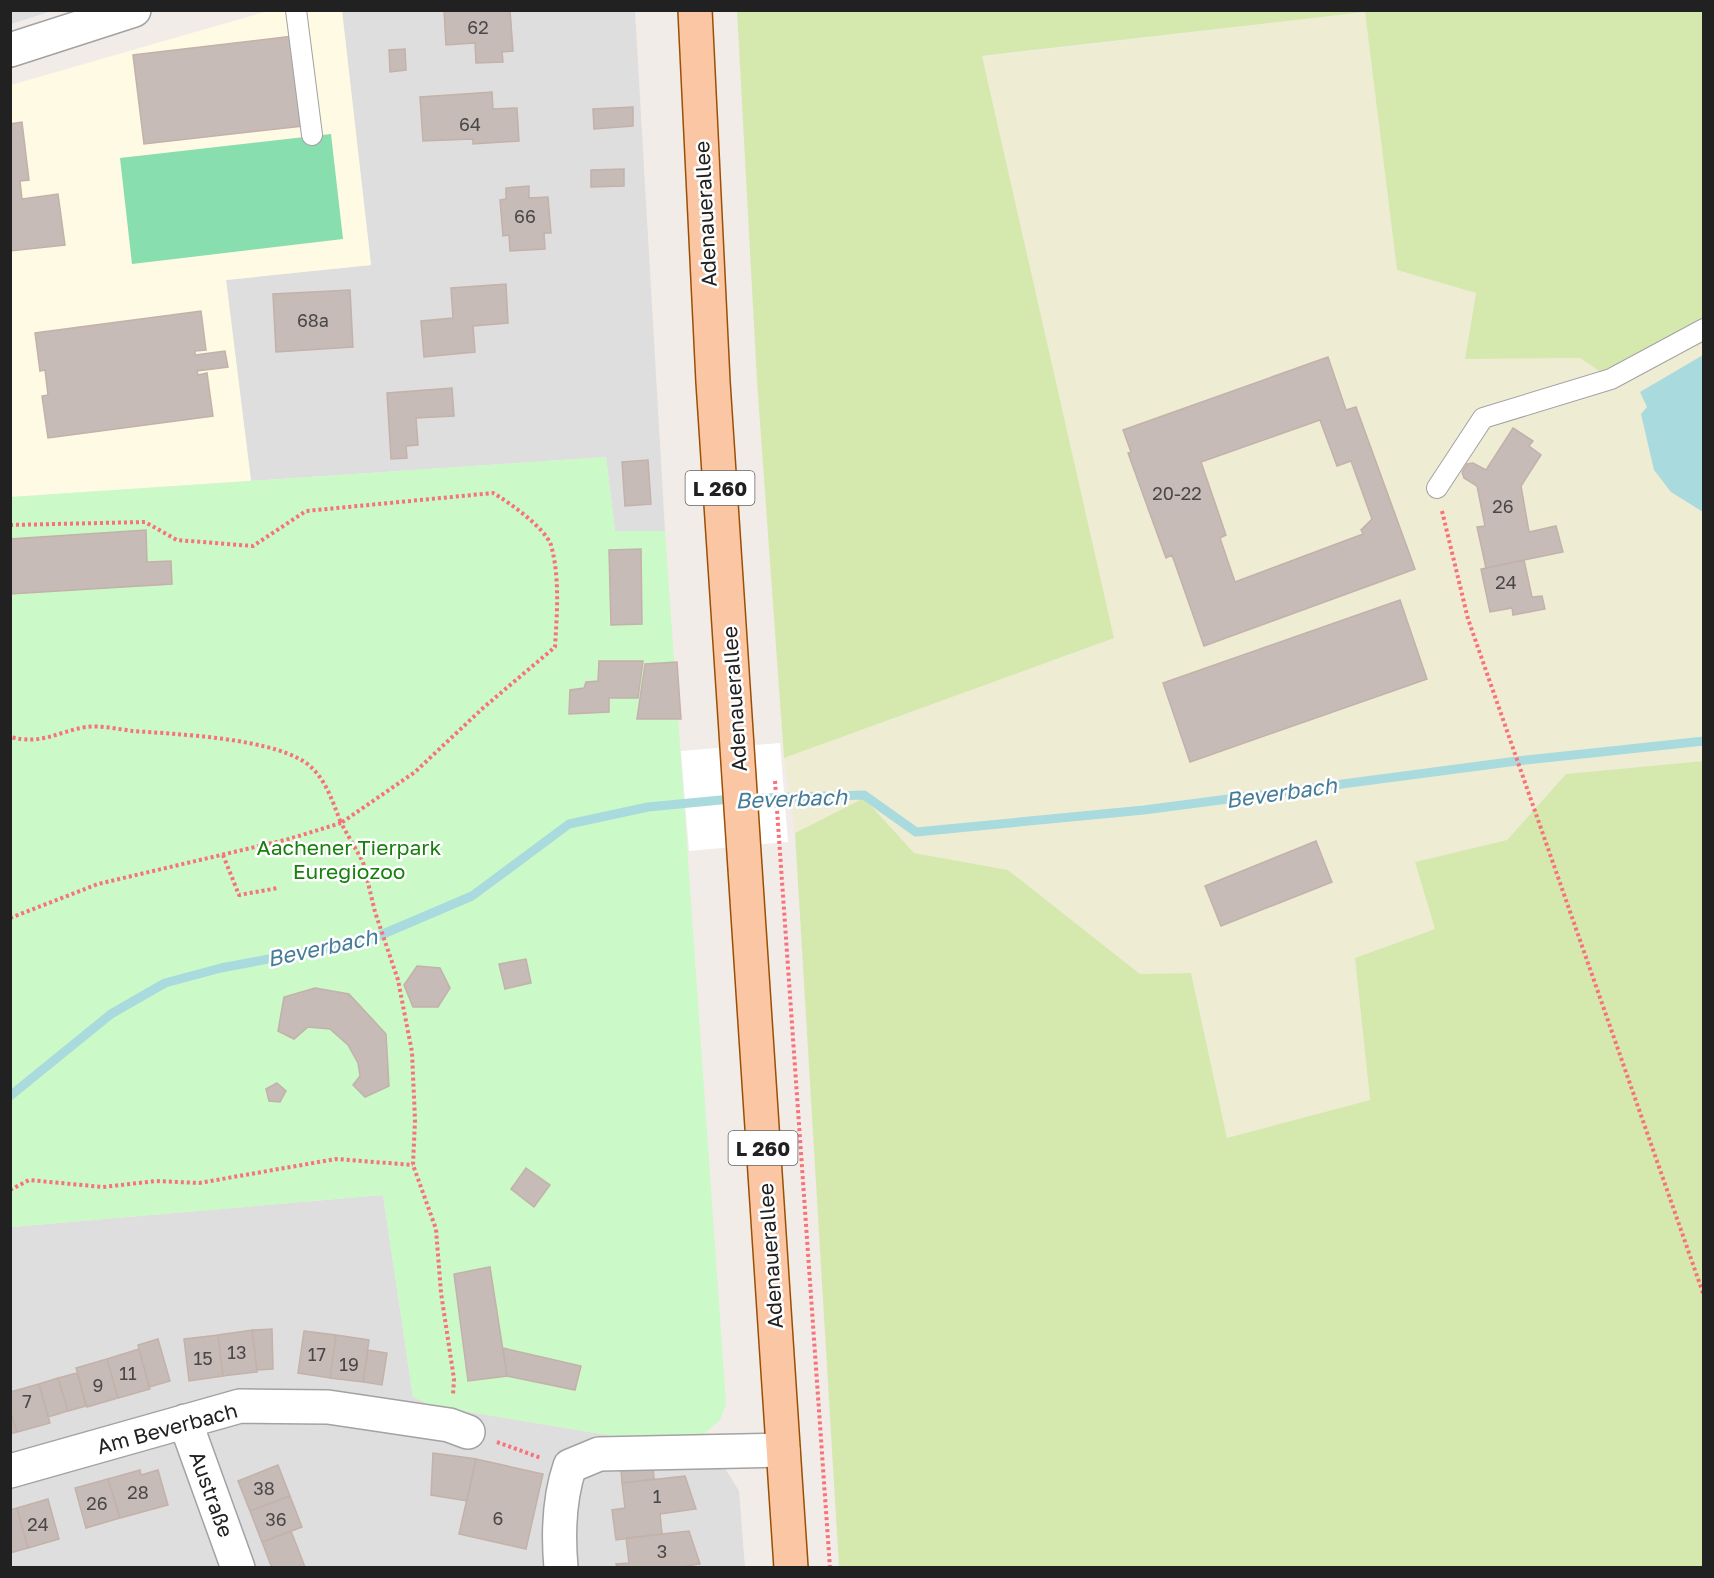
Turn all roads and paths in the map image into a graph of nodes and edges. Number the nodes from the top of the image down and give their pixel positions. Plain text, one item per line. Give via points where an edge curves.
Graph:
1 (134, 10) edge
2 (296, 10) edge
3 (694, 10) edge
4 (10, 50) edge
5 (312, 135) dead end
6 (1704, 329) edge
7 (1437, 488) joint
8 (10, 525) edge
9 (10, 737) edge
10 (774, 777) dead end
11 (341, 823) junction
12 (223, 855) junction
13 (278, 888) dead end
14 (10, 918) edge
15 (413, 1165) junction
16 (10, 1190) edge
17 (1704, 1296) edge
18 (185, 1421) junction
19 (459, 1428) junction
20 (783, 1450) junction
21 (570, 1466) junction
22 (10, 1471) edge
23 (238, 1568) edge
24 (561, 1568) edge
25 (791, 1568) edge
26 (830, 1568) edge

1 - 4 street
2 - 5 lane
3 - 20 main road, Adenauerallee / L 260 via 713,382
6 - 7 lane via 1611,379 1483,418
7 - 17 path via 1468,619
8 - 11 path via 145,522 177,540 253,546 306,511 493,493 517,506 550,543 558,594 555,646 415,772
9 - 11 path via 31,742 88,727 261,746 310,767 329,791
10 - 26 path
11 - 12 path
11 - 15 path via 363,862 398,980 412,1052 416,1120
12 - 13 path via 239,895
12 - 14 path via 98,884
15 - 16 path via 336,1159 199,1183 156,1181 103,1187 29,1180
15 - 19 path via 436,1229
18 - 19 street, Am Beverbach via 240,1406 328,1407
18 - 22 street, Am Beverbach
18 - 23 street, Austraße
19 - 21 path
20 - 21 street via 600,1454
20 - 25 main road, Adenauerallee / L 260
21 - 24 street via 563,1487

